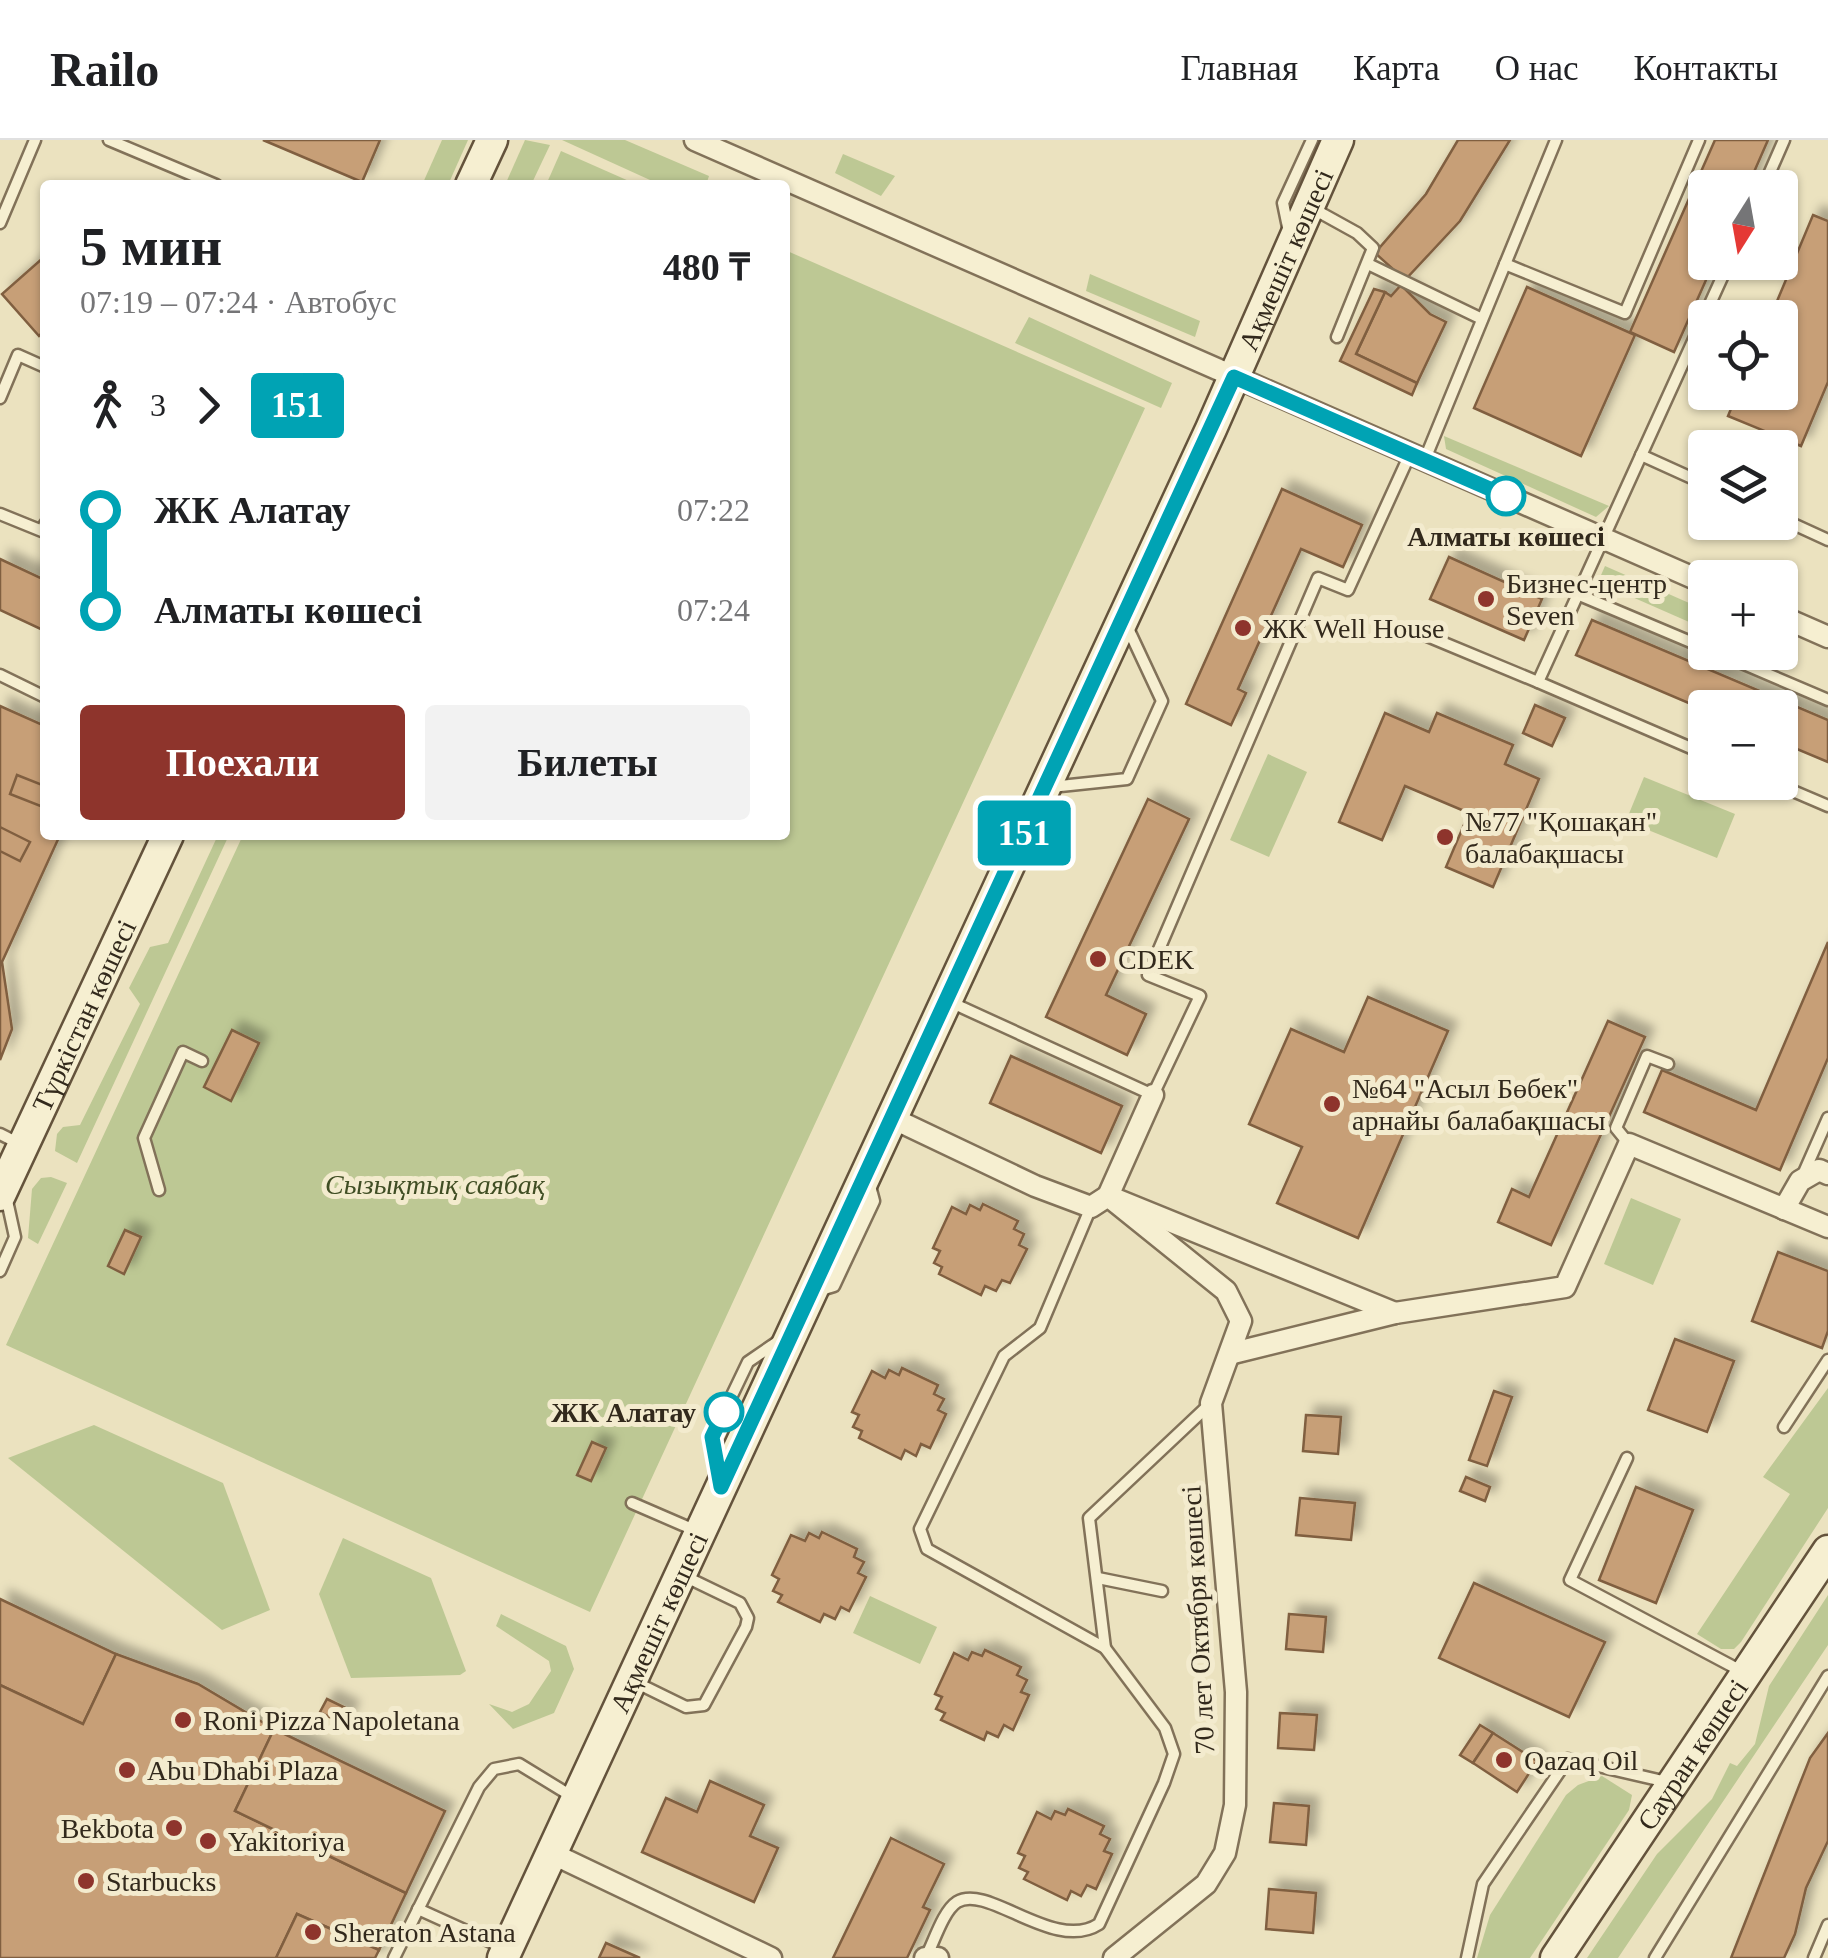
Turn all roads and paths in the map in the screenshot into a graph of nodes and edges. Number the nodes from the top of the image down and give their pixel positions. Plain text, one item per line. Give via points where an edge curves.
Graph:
1 (35, 140) edge
2 (109, 140) edge
3 (492, 140) edge
4 (695, 140) edge
5 (1312, 140) edge
6 (1338, 140) edge
7 (1556, 140) edge
8 (1699, 140) edge
9 (1784, 140) edge
10 (1770, 170) edge
11 (204, 180) edge
12 (473, 180) edge
13 (786, 180) edge
14 (790, 182) edge
15 (1309, 206) junction
16 (0, 222) edge
17 (1291, 247) junction
18 (1368, 264) junction
19 (1505, 264) junction
20 (1721, 280) edge
21 (1482, 319) junction
22 (1337, 337) dead end
23 (40, 365) edge
24 (1234, 377) junction
25 (0, 398) edge
26 (1641, 455) junction
27 (1417, 457) junction
28 (1688, 476) edge
29 (0, 514) edge
30 (1798, 526) edge
31 (40, 530) edge
32 (1604, 539) junction
33 (1828, 540) edge
34 (1688, 576) edge
35 (1578, 594) junction
36 (1123, 620) junction
37 (1798, 624) edge
38 (1420, 633) dead end
39 (1828, 637) edge
40 (1688, 641) edge
41 (1758, 670) edge
42 (0, 675) edge
43 (1538, 682) junction
44 (40, 695) edge
45 (1828, 700) edge
46 (1688, 747) edge
47 (1045, 788) junction
48 (1798, 793) edge
49 (1828, 806) edge
50 (165, 840) edge
51 (946, 1000) junction
52 (202, 1060) dead end
53 (1668, 1064) dead end
54 (1154, 1095) junction
55 (892, 1118) junction
56 (1828, 1118) edge
57 (12, 1140) edge
58 (1629, 1144) junction
59 (1828, 1174) edge
60 (1800, 1181) junction
61 (159, 1190) dead end
62 (2, 1191) edge
63 (1100, 1202) junction
64 (1784, 1209) junction
65 (1828, 1227) edge
66 (0, 1271) edge
67 (1395, 1314) junction
68 (1233, 1353) junction
69 (1828, 1360) edge
70 (1211, 1403) junction
71 (1784, 1427) dead end
72 (1626, 1458) dead end
73 (632, 1503) dead end
74 (700, 1533) junction
75 (1828, 1551) edge
76 (681, 1574) junction
77 (1098, 1578) junction
78 (1162, 1591) dead end
79 (1105, 1648) junction
80 (1746, 1673) junction
81 (1828, 1676) edge
82 (632, 1680) junction
83 (1828, 1694) edge
84 (1814, 1698) junction
85 (1672, 1784) junction
86 (576, 1799) junction
87 (552, 1852) junction
88 (418, 1910) junction
89 (1828, 1925) edge
90 (505, 1954) edge
91 (926, 1957) edge
92 (394, 1958) edge
93 (771, 1958) edge
94 (938, 1958) edge
95 (1114, 1958) edge
96 (1466, 1958) edge
97 (1556, 1958) edge
98 (1655, 1958) edge
99 (1814, 1958) edge

1 - 16 lane
2 - 11 lane
3 - 12 main road
4 - 13 street
5 - 17 lane via 1284,203
6 - 15 main road, Ақмешіт көшесі
7 - 19 lane
8 - 19 lane via 1624,313
9 - 10 lane
14 - 24 street
15 - 17 main road, Ақмешіт көшесі
15 - 18 lane via 1373,248
17 - 24 main road, Ақмешіт көшесі
18 - 21 lane
18 - 22 lane
19 - 21 lane
20 - 26 lane
21 - 27 lane
23 - 25 lane via 18,355
24 - 27 street
24 - 36 main road, Ақмешіт көшесі
26 - 28 lane
26 - 32 lane
27 - 32 street
27 - 54 lane via 1348,590 1318,578 1148,975 1200,996
29 - 31 lane
30 - 33 lane
32 - 34 street
32 - 35 lane
35 - 40 lane
35 - 43 lane
36 - 47 main road, Ақмешіт көшесі
36 - 47 lane via 1162,702 1145,746 1126,780
37 - 39 street
38 - 43 lane
41 - 45 lane
42 - 44 lane
43 - 46 lane
47 - 51 main road, Ақмешіт көшесі
48 - 49 lane
50 - 57 main road, Түркістан көшесі
51 - 54 lane
51 - 55 main road, Ақмешіт көшесі
52 - 61 lane via 183,1052 144,1138
53 - 58 lane via 1647,1056 1616,1128
54 - 63 street
55 - 63 street, 70 лет Октября көшесі via 1035,1186
55 - 74 main road, Ақмешіт көшесі
56 - 60 lane
57 - 62 main road, Түркістан көшесі
58 - 64 street
58 - 67 street via 1565,1287
59 - 60 street via 1819,1170
60 - 64 street
62 - 66 lane via 15,1237
63 - 67 street
63 - 68 street, 70 лет Октября көшесі via 1226,1291 1242,1322
63 - 79 lane via 1040,1328 1004,1356 920,1529 927,1549
64 - 65 street
67 - 68 street
68 - 70 street, 70 лет Октября көшесі
69 - 71 lane
70 - 77 lane via 1088,1518
70 - 95 street, 70 лет Октября көшесі via 1236,1692 1234,1804 1225,1853 1206,1884
72 - 80 lane via 1570,1580
73 - 74 lane
74 - 76 main road, Ақмешіт көшесі
75 - 80 main road, Сауран көшесі
76 - 82 main road, Ақмешіт көшесі
76 - 82 lane via 740,1603 746,1627 704,1705 686,1706
77 - 78 lane
77 - 79 lane
79 - 91 lane via 1165,1728 1174,1754 1098,1924 1068,1933 962,1900 952,1905
80 - 85 main road, Сауран көшесі
81 - 84 lane
82 - 86 main road, Ақмешіт көшесі
83 - 84 lane
84 - 98 lane
85 - 96 lane via 1568,1759 1483,1884
85 - 97 main road, Сауран көшесі
86 - 87 main road, Ақмешіт көшесі
86 - 88 lane via 520,1764 494,1769
87 - 90 main road, Ақмешіт көшесі
87 - 93 street
88 - 90 lane
88 - 92 lane
89 - 99 lane
91 - 94 street

